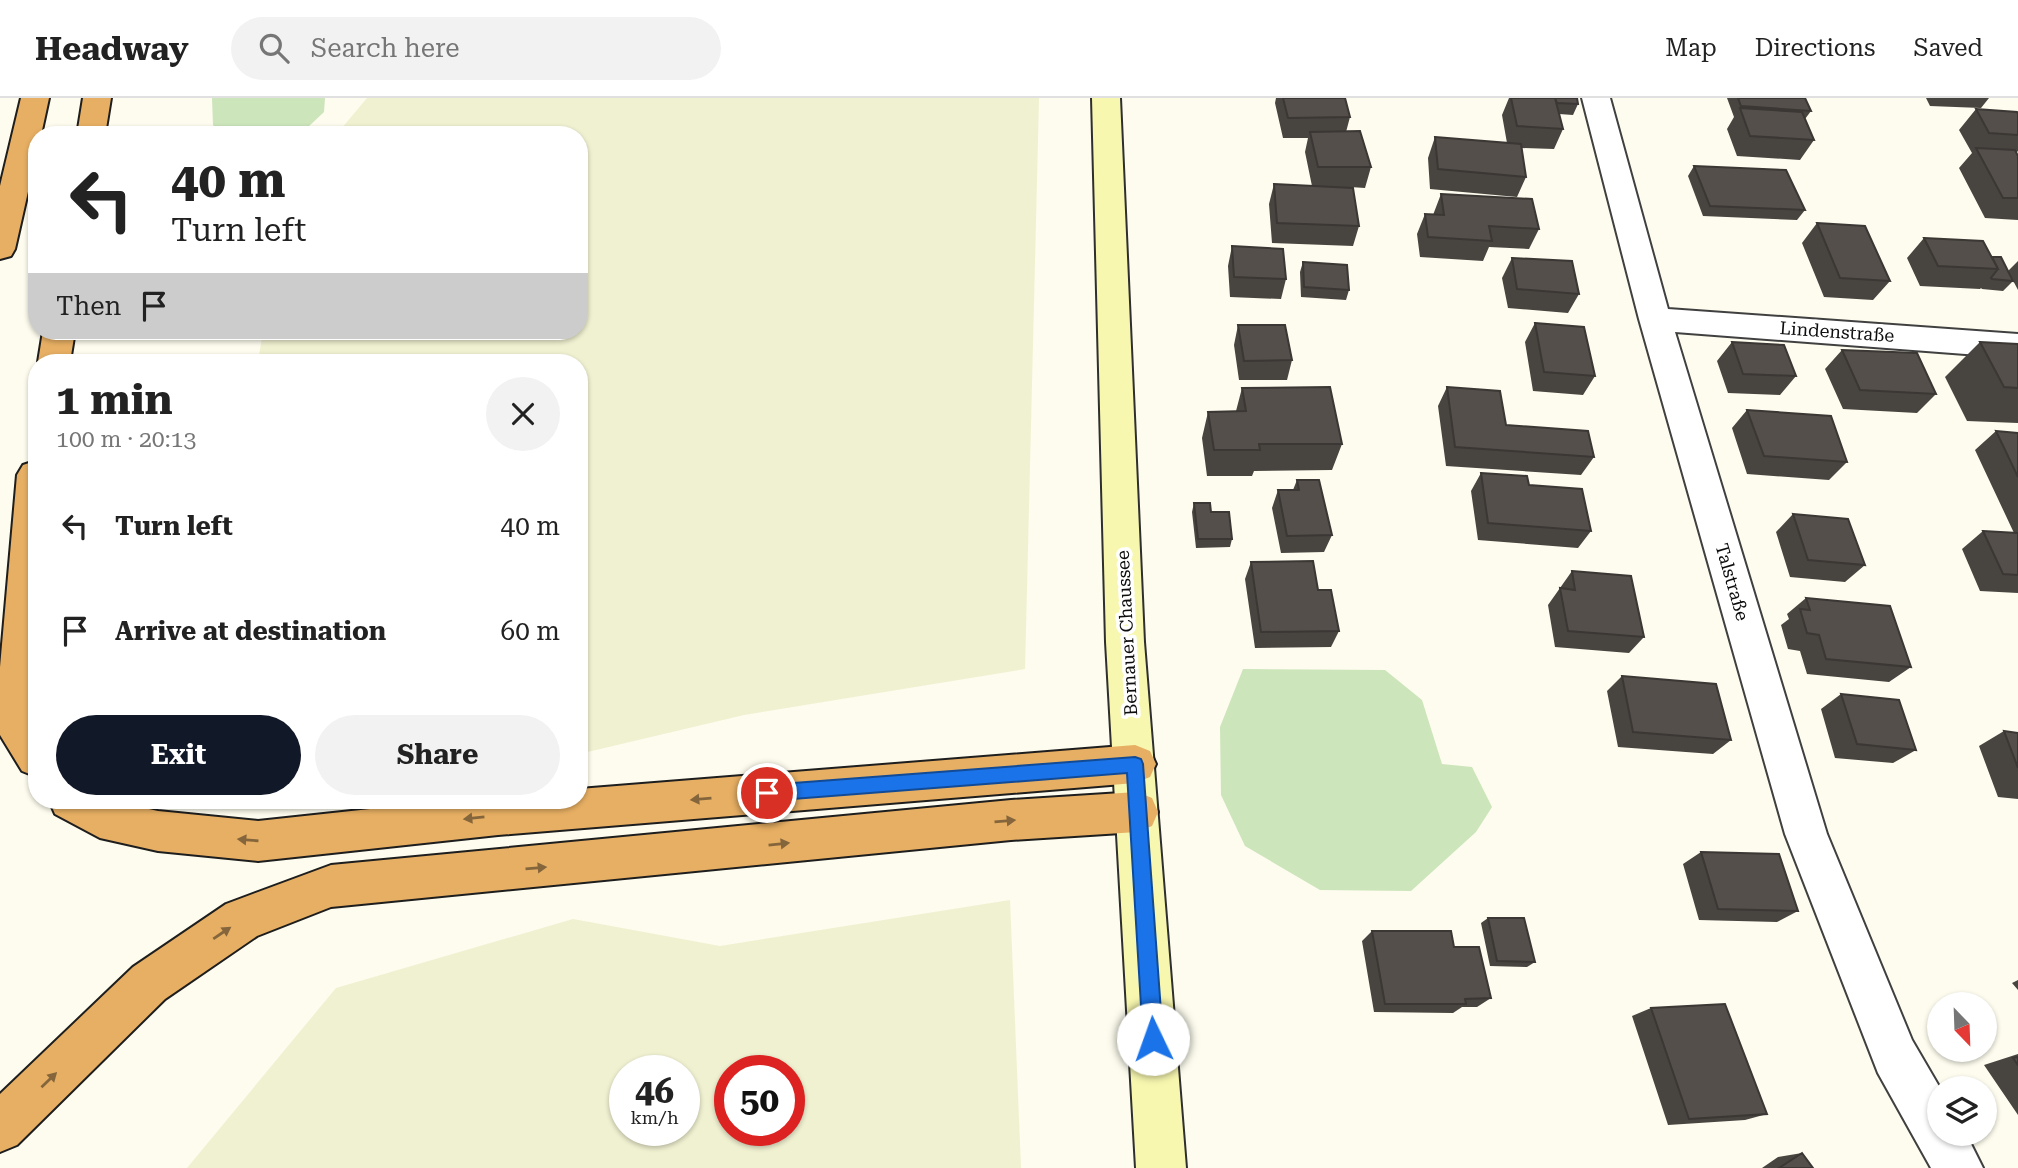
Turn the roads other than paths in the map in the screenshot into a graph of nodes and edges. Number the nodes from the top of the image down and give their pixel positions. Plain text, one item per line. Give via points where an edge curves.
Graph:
1 (35, 98) edge
2 (97, 98) edge
3 (1106, 98) edge
4 (1596, 98) edge
5 (29, 126) edge
6 (92, 126) edge
7 (28, 128) edge
8 (0, 249) edge
9 (1655, 319) junction
10 (2018, 346) edge
11 (28, 516) edge
12 (28, 567) edge
13 (0, 673) edge
14 (28, 744) edge
15 (1135, 764) junction
16 (588, 808) edge
17 (85, 809) edge
18 (576, 809) edge
19 (1137, 812) junction
20 (0, 1128) edge
21 (1161, 1168) edge
22 (1958, 1168) edge

1 - 5 highway
2 - 6 highway
3 - 15 main road, Bernauer Chaussee via 1125,642
4 - 9 street, Talstraße
7 - 8 highway
9 - 10 street, Lindenstraße
9 - 22 street, Talstraße via 1805,834 1895,1056
11 - 13 highway
12 - 14 highway via 15,724
15 -> 16 highway
15 - 19 main road, Bernauer Chaussee
18 -> 17 highway via 258,841 158,831 100,818
20 -> 19 highway via 149,982 242,920 331,886 1011,820
19 - 21 main road, Bernauer Chaussee

